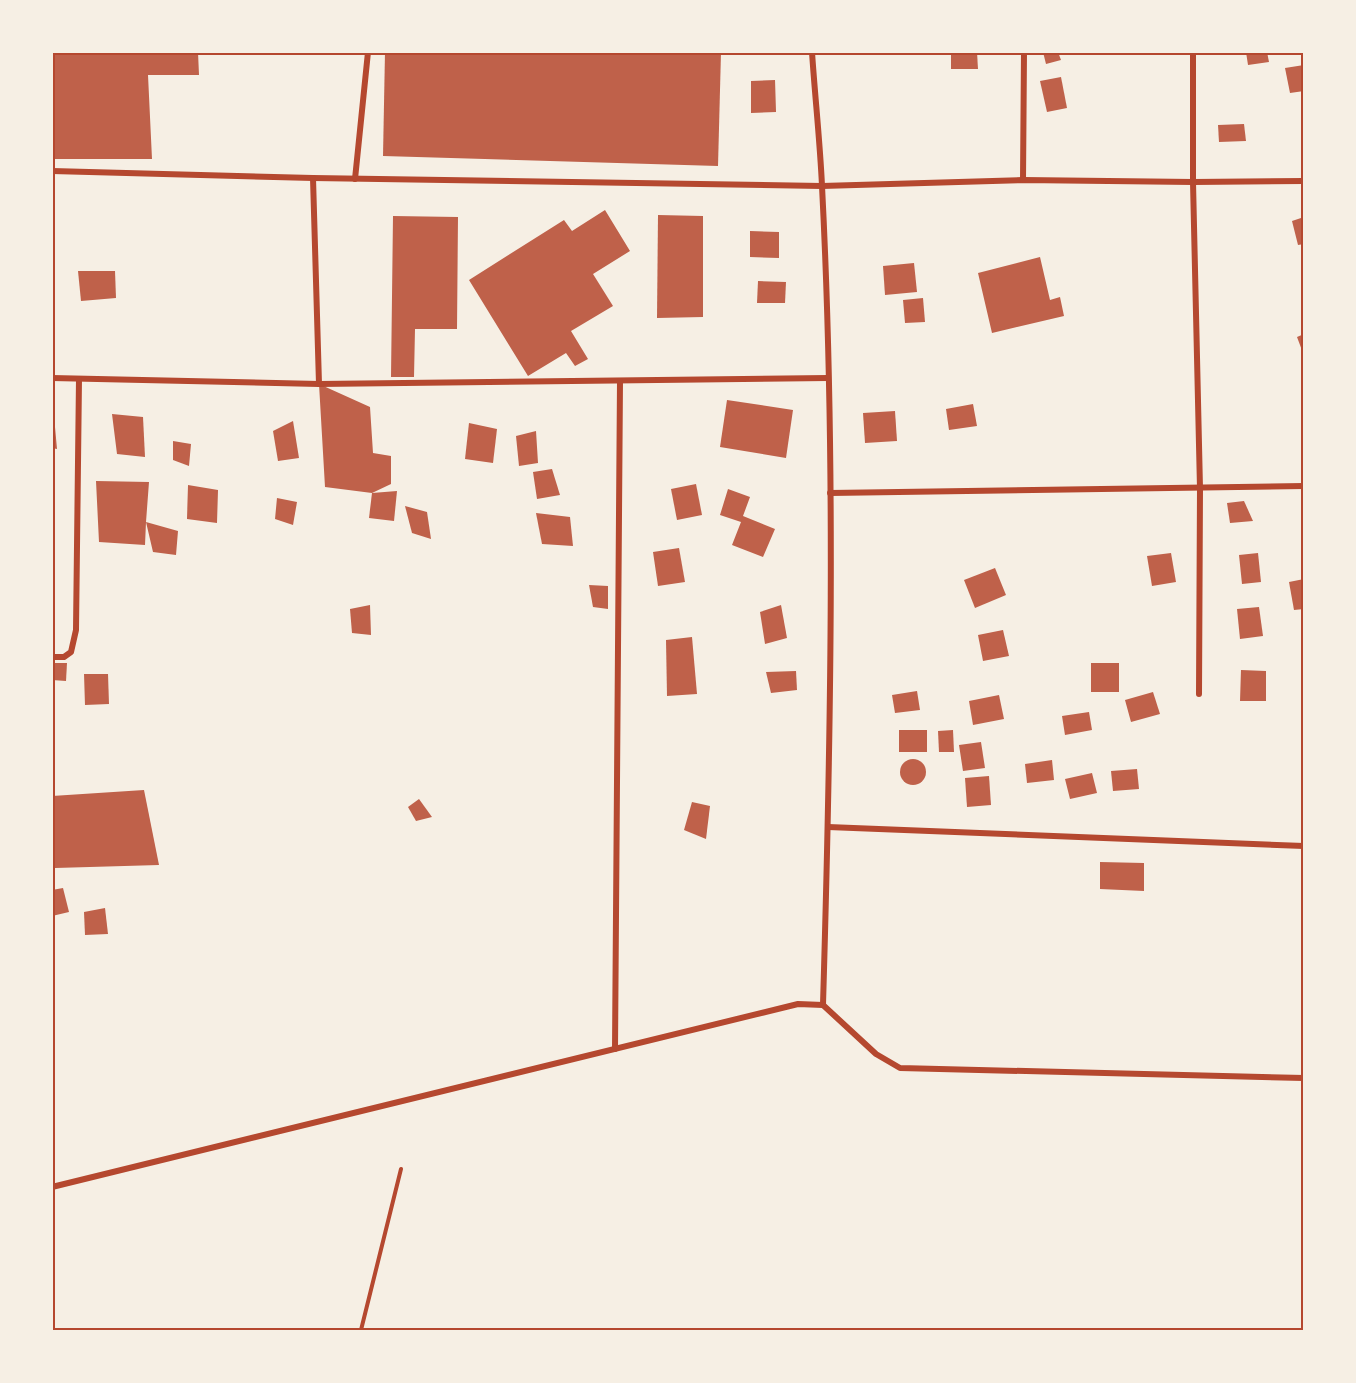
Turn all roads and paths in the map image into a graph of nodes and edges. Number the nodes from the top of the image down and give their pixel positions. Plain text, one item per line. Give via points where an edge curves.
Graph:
1 (368, 52) edge
2 (812, 52) edge
3 (1024, 52) edge
4 (1193, 52) edge
5 (52, 171) edge
6 (313, 178) junction
7 (355, 179) junction
8 (1023, 180) junction
9 (1304, 181) edge
10 (1193, 182) junction
11 (822, 186) junction
12 (52, 378) edge
13 (828, 378) junction
14 (79, 379) junction
15 (620, 381) junction
16 (320, 384) junction
17 (1304, 486) edge
18 (1200, 488) junction
19 (830, 493) junction
20 (52, 657) edge
21 (1199, 694) dead end
22 (828, 827) junction
23 (1304, 846) edge
24 (823, 1005) junction
25 (615, 1049) junction
26 (1304, 1078) edge
27 (401, 1169) dead end
28 (52, 1187) edge
29 (361, 1330) edge

1 - 7 street
2 - 11 street
3 - 8 street
4 - 10 street
5 - 6 street
6 - 7 street
6 - 16 street
7 - 11 street
8 - 10 street
8 - 11 street
9 - 10 street
10 - 18 street
11 - 13 street
12 - 14 street
13 - 15 street
13 - 19 street
14 - 16 street
14 - 20 street via 76,630 71,652 64,657
15 - 16 street
15 - 25 street
17 - 18 street
18 - 19 street
18 - 21 street
19 - 22 street
22 - 23 street
22 - 24 street
24 - 25 street via 798,1004
24 - 26 street via 876,1054 900,1068
25 - 28 street
27 - 29 path

